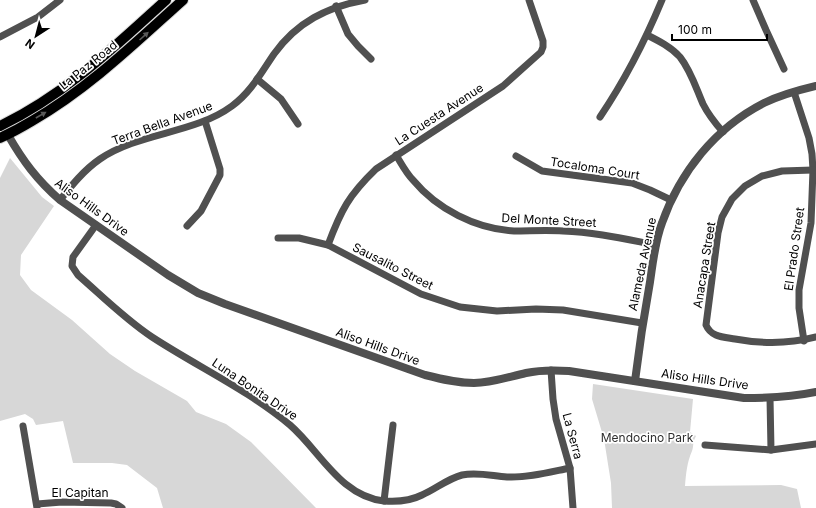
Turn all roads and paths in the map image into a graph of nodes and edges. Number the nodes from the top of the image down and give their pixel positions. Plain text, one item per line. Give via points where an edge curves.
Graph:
1 (60, 0) edge
2 (166, 0) edge
3 (183, 0) edge
4 (365, 0) edge
5 (530, 0) edge
6 (662, 0) edge
7 (753, 0) edge
8 (336, 6) junction
9 (647, 35) junction
10 (0, 36) edge
11 (371, 59) dead end
12 (784, 69) dead end
13 (257, 80) junction
14 (816, 86) edge
15 (794, 92) junction
16 (600, 117) dead end
17 (205, 121) junction
18 (298, 124) dead end
19 (1, 125) edge
20 (723, 132) junction
21 (4, 136) edge
22 (396, 155) junction
23 (516, 156) dead end
24 (813, 170) junction
25 (60, 200) junction
26 (671, 200) junction
27 (96, 225) junction
28 (187, 226) dead end
29 (278, 238) dead end
30 (328, 245) junction
31 (656, 245) junction
32 (642, 323) junction
33 (816, 337) edge
34 (804, 340) junction
35 (551, 370) junction
36 (635, 381) junction
37 (816, 392) edge
38 (770, 398) junction
39 (23, 426) dead end
40 (393, 426) dead end
41 (816, 444) edge
42 (705, 445) dead end
43 (771, 450) junction
44 (570, 468) junction
45 (384, 501) junction
46 (37, 506) edge
47 (122, 508) edge
48 (573, 508) edge

1 - 10 street via 38,17
2 - 19 main road, La Paz Road via 94,65 35,107
21 -> 3 main road, La Paz Road via 50,110 100,74
4 - 8 street, Terra Bella Avenue
5 - 22 street, La Cuesta Avenue via 543,41 541,52 503,86
6 - 9 street
7 - 12 street
8 - 11 street via 348,34
8 - 13 street, Terra Bella Avenue via 318,15 286,39
9 - 16 street via 615,95
9 - 20 street via 665,44 680,57 710,117
13 - 17 street, Terra Bella Avenue via 233,106
13 - 18 street via 281,99
14 - 15 street, Alameda Avenue
15 - 20 street, Alameda Avenue via 764,103
15 - 24 street, El Prado Street via 809,138
17 - 25 street, Terra Bella Avenue via 132,144 108,155 87,169
17 - 28 street via 220,175 201,211
19 - 21 street, Aliso Hills Drive
20 - 26 street, Alameda Avenue via 692,164
21 - 25 street, Aliso Hills Drive via 44,186
22 - 30 street, La Cuesta Avenue via 376,169 348,199
22 - 31 street, Del Monte Street via 413,180 436,202 461,218 487,227 513,231 601,234
23 - 26 street, Tocaloma Court via 542,171 632,183
24 - 34 street, El Prado Street via 811,223 799,290
24 - 34 street, Anacapa Street via 782,171 762,176 745,186 732,199 722,217 718,233 706,320 708,330 717,336 752,342
25 - 27 street, Aliso Hills Drive
26 - 31 street, Alameda Avenue
27 - 35 street, Aliso Hills Drive via 198,293 425,375 449,381 474,383
27 - 45 street, Luna Bonita Drive via 73,257 72,266 78,275 152,337 236,387 290,425 339,479 353,490 368,498
29 - 30 street, Sausalito Street via 299,238
30 - 32 street, Sausalito Street via 421,294 460,308 497,312 563,310
31 - 32 street, Alameda Avenue
32 - 36 street, Alameda Avenue
33 - 34 street
35 - 36 street, Aliso Hills Drive
35 - 44 street, La Serra via 556,419
36 - 38 street, Aliso Hills Drive via 744,398
37 - 38 street, Aliso Hills Drive
38 - 43 street
39 - 46 street
40 - 45 street
41 - 43 street
42 - 43 street
44 - 45 street, Luna Bonita Drive via 524,476 507,477 481,473 462,475 405,501
44 - 48 street, La Serra
46 - 47 street, El Capitan via 62,502 111,503

